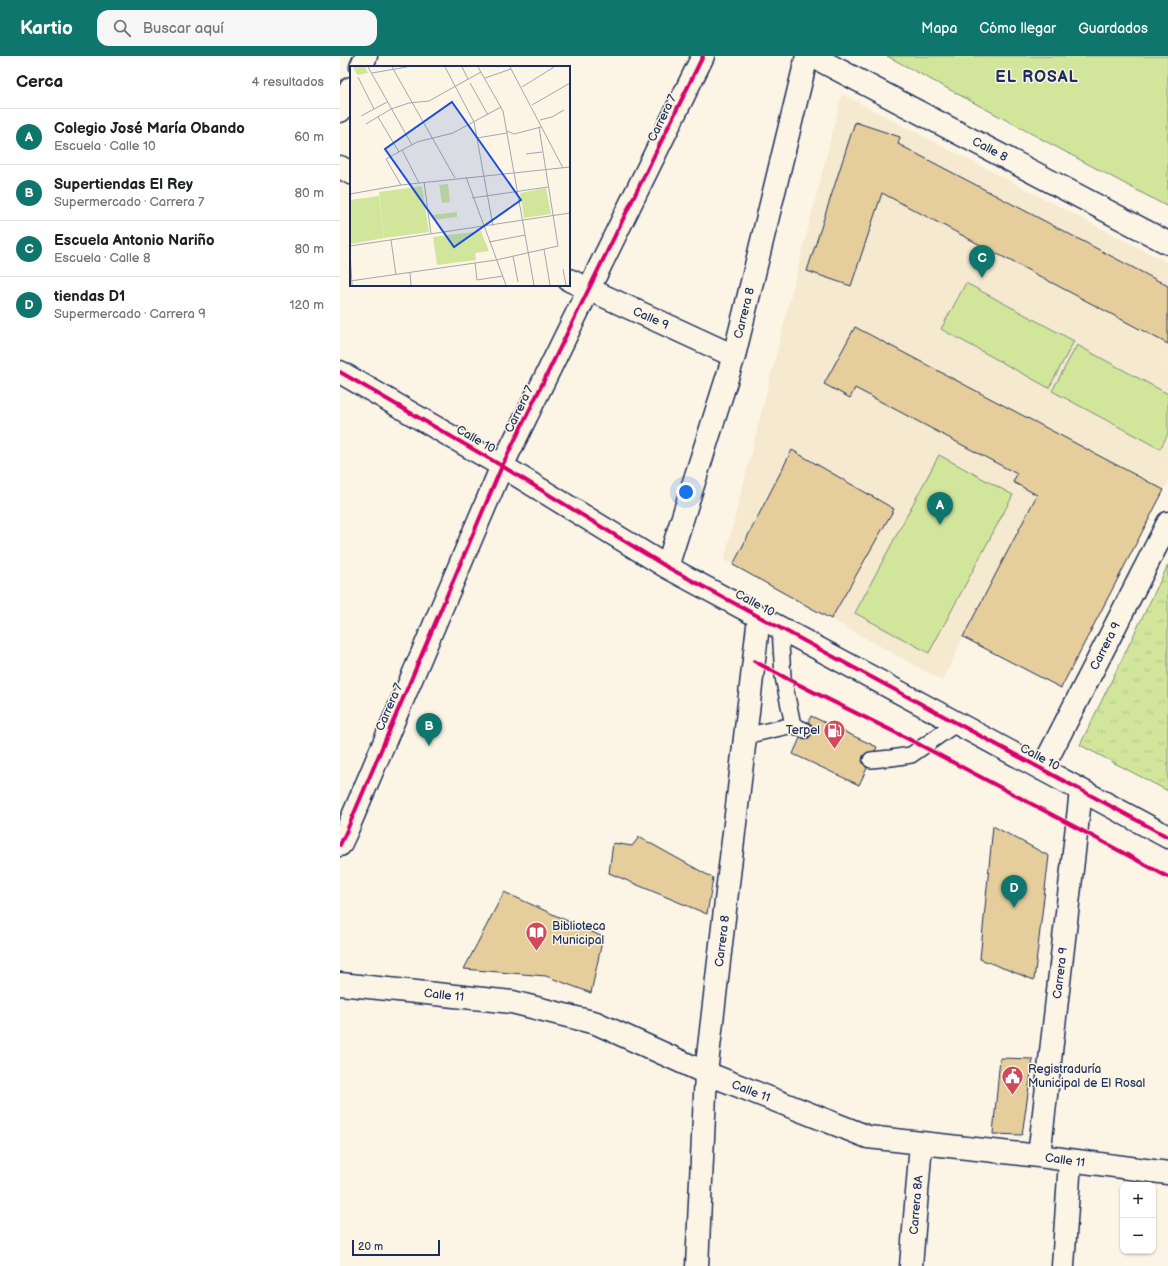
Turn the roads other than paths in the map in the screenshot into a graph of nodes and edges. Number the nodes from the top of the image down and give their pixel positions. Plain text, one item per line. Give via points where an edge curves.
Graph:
1 (366, 56) edge
2 (704, 56) edge
3 (807, 56) edge
4 (812, 56) edge
5 (361, 66) edge
6 (350, 90) edge
7 (340, 110) edge
8 (340, 167) edge
9 (350, 172) edge
10 (1168, 243) edge
11 (570, 280) edge
12 (589, 290) junction
13 (734, 356) junction
14 (340, 372) edge
15 (502, 466) junction
16 (1168, 523) edge
17 (667, 567) junction
18 (759, 617) junction
19 (780, 628) junction
20 (957, 723) junction
21 (745, 736) junction
22 (871, 760) dead end
23 (1042, 769) junction
24 (1081, 791) junction
25 (342, 834) edge
26 (1168, 837) edge
27 (340, 984) edge
28 (706, 1073) junction
29 (921, 1144) junction
30 (1039, 1156) junction
31 (1070, 1161) junction
32 (1168, 1173) edge
33 (697, 1266) edge
34 (911, 1266) edge
35 (1063, 1266) edge

1 - 5 street
2 - 12 street, Carrera 7
3 - 13 street, Carrera 8
4 - 10 street, Calle 8
6 - 7 street
8 - 9 street
11 - 12 street, Calle 9
12 - 13 street, Calle 9
12 - 15 street, Carrera 7
13 - 17 street, Carrera 8
14 - 15 street, Calle 10
15 - 17 street, Calle 10
15 - 25 street, Carrera 7
16 - 23 street, Carrera 9
17 - 18 street, Calle 10
18 - 19 street, Calle 10
18 - 21 street, Carrera 8
19 - 20 street, Calle 10
19 - 21 lane via 783,677 799,727
20 - 22 lane via 911,755
20 - 23 street, Calle 10
21 - 28 street, Carrera 8
23 - 24 street, Calle 10
24 - 26 street, Calle 10
24 - 30 street, Carrera 9
27 - 28 street, Calle 11 via 512,1002 596,1023
28 - 29 street, Calle 11 via 868,1136
28 - 33 street, Carrera 8
29 - 30 street, Calle 11
29 - 34 street, Carrera 8A
30 - 31 street, Calle 11
31 - 32 street, Calle 11
31 - 35 street

